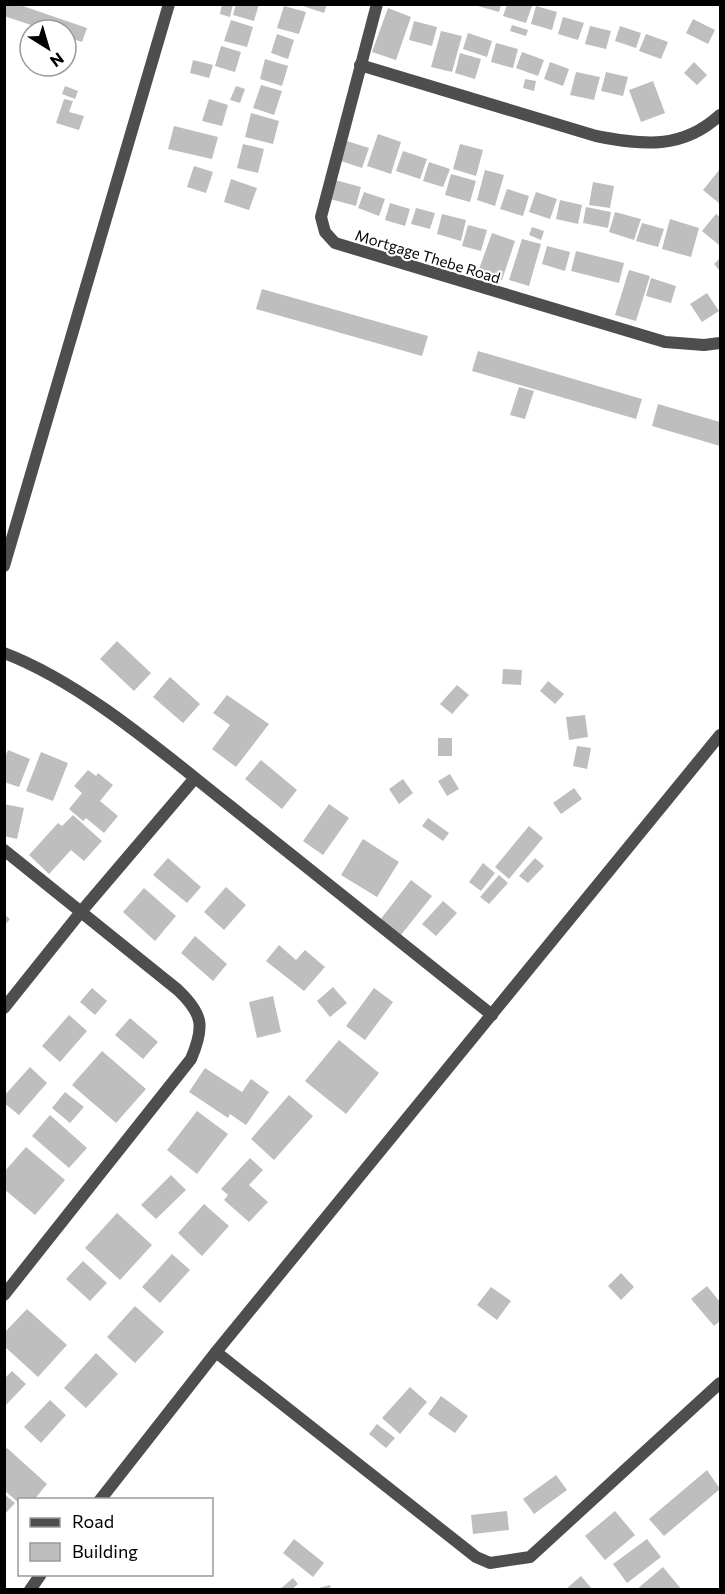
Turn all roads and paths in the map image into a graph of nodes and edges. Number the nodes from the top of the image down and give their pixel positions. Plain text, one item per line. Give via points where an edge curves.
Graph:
1 (169, 4) edge
2 (377, 4) edge
3 (360, 65) junction
4 (720, 115) edge
5 (720, 343) edge
6 (4, 566) edge
7 (4, 653) edge
8 (720, 735) edge
9 (195, 778) junction
10 (4, 850) edge
11 (81, 913) junction
12 (4, 1008) edge
13 (492, 1016) junction
14 (4, 1295) edge
15 (216, 1352) junction
16 (720, 1383) edge
17 (102, 1498) edge
18 (40, 1576) edge
19 (30, 1590) edge

1 - 6 street
2 - 3 street, Mortgage Thebe Road
3 - 4 street via 596,136 632,143 666,143 695,133
3 - 5 street, Mortgage Thebe Road via 321,217 325,232 335,243 665,342
7 - 9 street via 58,678
8 - 13 street
9 - 11 street
9 - 13 street
10 - 11 street
11 - 12 street
11 - 14 street via 195,1006 201,1023 199,1040 191,1059
13 - 15 street
15 - 16 street via 476,1557 490,1563 530,1557
15 - 17 street
18 - 19 street

